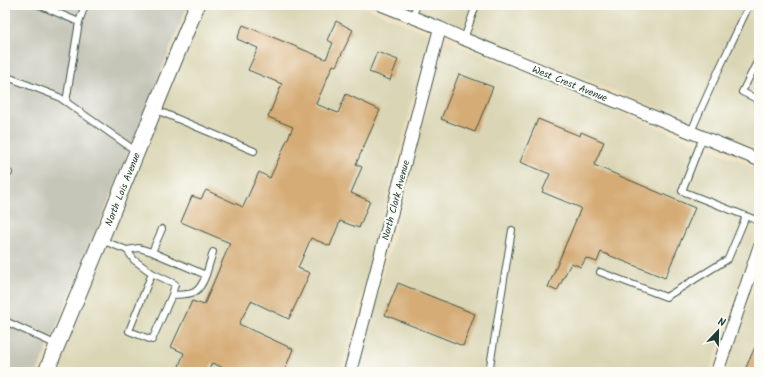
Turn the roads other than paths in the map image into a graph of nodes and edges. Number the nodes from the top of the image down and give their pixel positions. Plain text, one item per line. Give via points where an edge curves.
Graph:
1 (39, 5) edge
2 (85, 5) edge
3 (197, 5) edge
4 (382, 5) edge
5 (417, 5) edge
6 (476, 5) edge
7 (749, 5) edge
8 (412, 17) junction
9 (79, 22) junction
10 (440, 28) junction
11 (464, 39) junction
12 (759, 58) edge
13 (5, 76) edge
14 (759, 100) edge
15 (66, 102) junction
16 (154, 109) junction
17 (691, 132) junction
18 (703, 136) junction
19 (254, 151) dead end
20 (137, 152) junction
21 (759, 160) edge
22 (746, 216) junction
23 (759, 221) edge
24 (162, 229) dead end
25 (512, 230) dead end
26 (101, 240) junction
27 (759, 248) edge
28 (127, 250) junction
29 (152, 252) junction
30 (213, 252) dead end
31 (600, 272) dead end
32 (152, 274) junction
33 (206, 275) junction
34 (172, 295) junction
35 (5, 320) edge
36 (57, 346) junction
37 (46, 372) edge
38 (350, 372) edge
39 (489, 372) edge
40 (718, 372) edge

1 - 9 lane
2 - 9 lane
3 - 16 street, North Lois Avenue
4 - 8 street, West Crest Avenue
5 - 8 lane
6 - 11 lane
7 - 17 lane
8 - 10 street, West Crest Avenue
9 - 15 lane
10 - 11 street, West Crest Avenue
10 - 38 street, North Clark Avenue
11 - 17 street, West Crest Avenue
12 - 14 lane via 742,92
13 - 15 lane
15 - 20 lane
16 - 19 lane
16 - 20 street, North Lois Avenue
17 - 18 street, West Crest Avenue
18 - 21 street, West Crest Avenue
18 - 22 lane via 682,190
20 - 26 street, North Lois Avenue
22 - 23 lane
22 - 31 lane via 728,259 666,297
24 - 29 lane
25 - 39 lane
26 - 28 lane
26 - 36 street, North Lois Avenue
27 - 40 street
28 - 29 lane via 139,248
28 - 32 lane via 134,260
29 - 33 lane
30 - 33 lane
32 - 34 lane via 175,284
32 - 34 lane via 129,331 152,340
33 - 34 lane via 202,285 192,294
35 - 36 lane
36 - 37 street, North Lois Avenue

